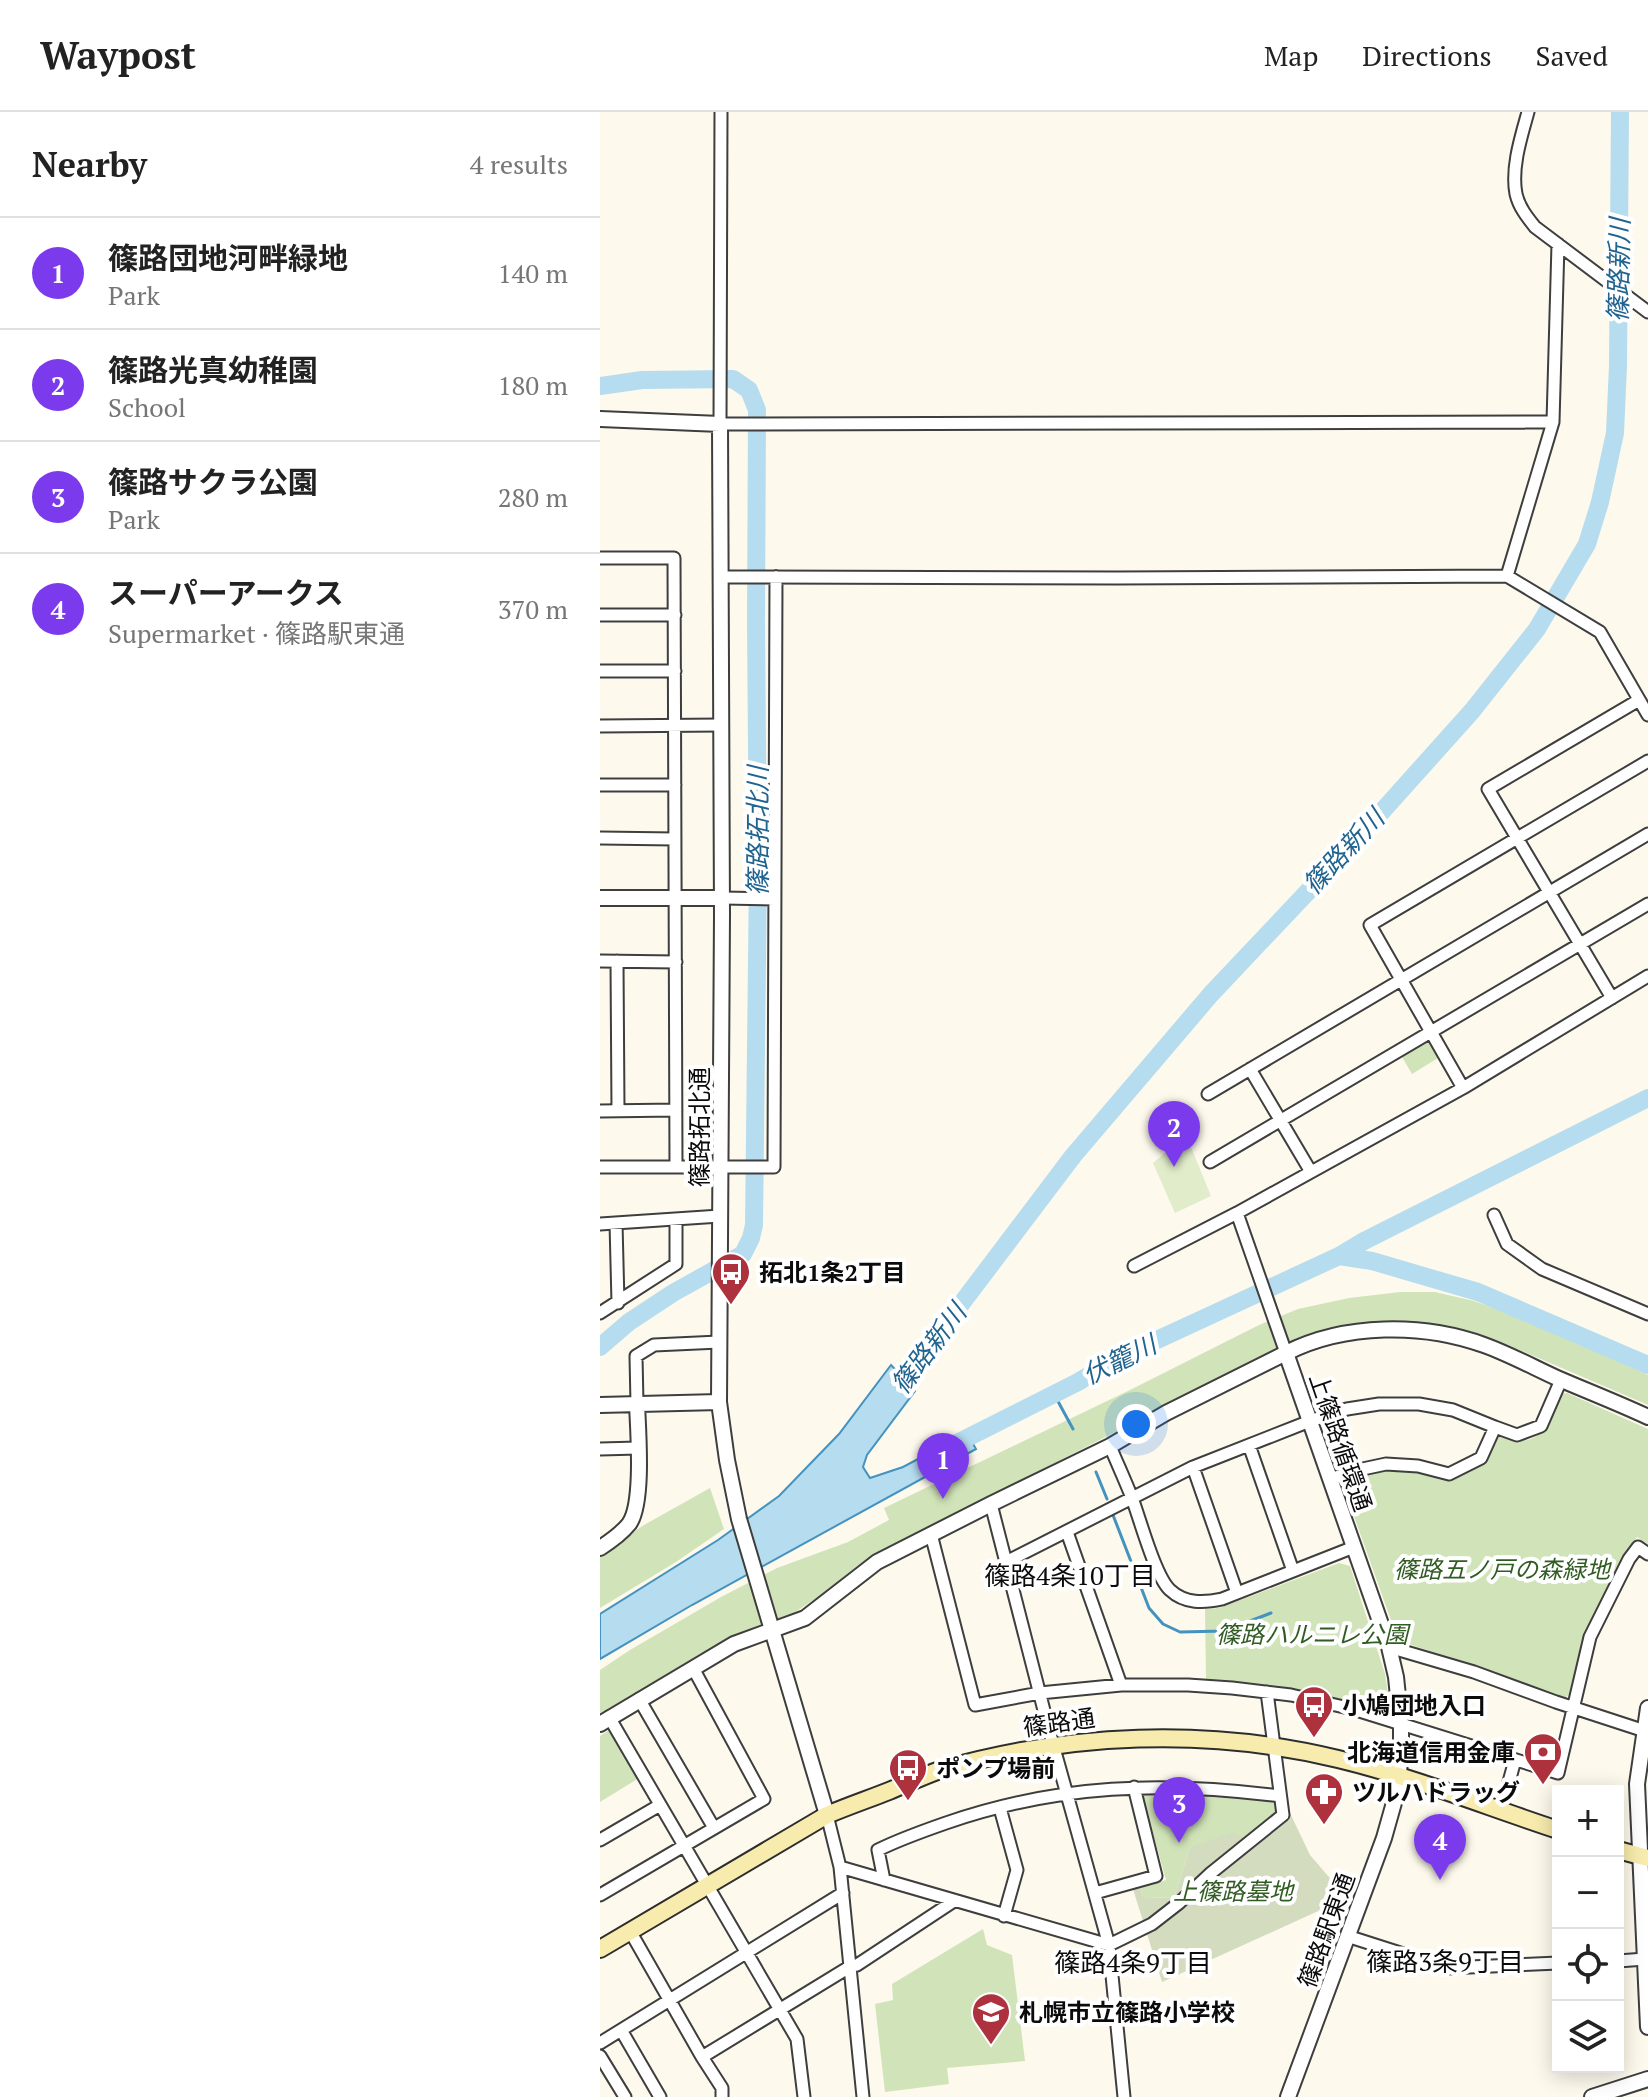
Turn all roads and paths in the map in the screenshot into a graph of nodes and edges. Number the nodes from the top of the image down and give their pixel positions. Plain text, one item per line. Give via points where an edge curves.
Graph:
1 (721, 112) edge
2 (1528, 112) edge
3 (1558, 244) junction
4 (1648, 312) edge
5 (600, 419) edge
6 (1553, 422) junction
7 (720, 424) junction
8 (600, 558) edge
9 (1507, 576) junction
10 (722, 577) junction
11 (773, 577) junction
12 (600, 615) edge
13 (675, 615) junction
14 (600, 671) edge
15 (675, 671) junction
16 (1639, 700) junction
17 (1648, 713) edge
18 (676, 725) junction
19 (722, 725) junction
20 (600, 726) edge
21 (1648, 761) edge
22 (600, 785) edge
23 (675, 785) junction
24 (1648, 834) edge
25 (600, 838) edge
26 (675, 839) junction
27 (1517, 839) junction
28 (1550, 892) junction
29 (600, 898) edge
30 (676, 898) junction
31 (722, 898) junction
32 (772, 899) junction
33 (1648, 904) edge
34 (1581, 945) junction
35 (600, 961) edge
36 (617, 961) junction
37 (676, 962) junction
38 (1648, 976) edge
39 (1402, 981) junction
40 (1612, 998) junction
41 (1431, 1032) junction
42 (1250, 1069) junction
43 (1463, 1088) junction
44 (1208, 1094) dead end
45 (618, 1110) junction
46 (676, 1110) junction
47 (600, 1111) edge
48 (1281, 1120) junction
49 (1210, 1162) dead end
50 (600, 1167) edge
51 (676, 1167) junction
52 (720, 1167) junction
53 (1311, 1172) junction
54 (1237, 1213) junction
55 (1494, 1215) dead end
56 (720, 1216) junction
57 (676, 1219) junction
58 (616, 1223) junction
59 (600, 1224) edge
60 (1134, 1266) dead end
61 (618, 1303) junction
62 (600, 1313) edge
63 (1648, 1314) edge
64 (719, 1342) junction
65 (1286, 1353) junction
66 (1561, 1380) junction
67 (719, 1402) junction
68 (637, 1404) junction
69 (600, 1405) edge
70 (1648, 1417) edge
71 (1310, 1421) junction
72 (1495, 1427) junction
73 (1249, 1445) junction
74 (1110, 1446) junction
75 (638, 1448) junction
76 (600, 1449) edge
77 (1193, 1467) junction
78 (1330, 1479) junction
79 (1132, 1498) junction
80 (991, 1504) junction
81 (1067, 1532) junction
82 (931, 1534) junction
83 (1354, 1547) junction
84 (600, 1548) edge
85 (1648, 1554) edge
86 (1006, 1562) junction
87 (1293, 1571) junction
88 (1237, 1593) junction
89 (772, 1629) junction
90 (1389, 1647) junction
91 (693, 1668) junction
92 (1121, 1685) junction
93 (1267, 1692) junction
94 (1040, 1693) junction
95 (639, 1699) junction
96 (1573, 1707) junction
97 (1648, 1708) edge
98 (605, 1720) edge
99 (1401, 1725) junction
100 (1646, 1731) edge
101 (1054, 1745) junction
102 (1275, 1746) junction
103 (1515, 1760) junction
104 (1399, 1777) junction
105 (1134, 1787) junction
106 (1067, 1793) junction
107 (1280, 1796) junction
108 (660, 1805) junction
109 (1000, 1808) junction
110 (1501, 1811) junction
111 (827, 1815) junction
112 (714, 1828) junction
113 (1552, 1828) edge
114 (600, 1840) edge
115 (684, 1846) junction
116 (1624, 1852) edge
117 (1644, 1857) edge
118 (840, 1867) junction
119 (884, 1880) junction
120 (708, 1886) junction
121 (843, 1893) junction
122 (1095, 1893) junction
123 (600, 1895) edge
124 (954, 1901) junction
125 (1004, 1916) junction
126 (630, 1931) junction
127 (1347, 1936) junction
128 (1109, 1945) junction
129 (600, 1949) edge
130 (746, 1952) junction
131 (1645, 1959) junction
132 (1624, 1961) edge
133 (1552, 1963) edge
134 (851, 1966) junction
135 (669, 1999) junction
136 (780, 2010) junction
137 (1648, 2027) edge
138 (621, 2030) junction
139 (600, 2043) edge
140 (600, 2056) edge
141 (702, 2057) junction
142 (1648, 2079) edge
143 (625, 2097) edge
144 (660, 2097) edge
145 (722, 2097) edge
146 (804, 2097) edge
147 (863, 2097) edge
148 (1124, 2097) edge
149 (1288, 2097) edge
150 (1592, 2097) edge

1 - 7 street
2 - 3 street via 1516,194 1535,227
3 - 4 street
3 - 6 street
5 - 7 street
6 - 7 street
6 - 9 street
7 - 10 street, 篠路拓北通
8 - 13 street via 674,558
9 - 11 street
9 - 16 street via 1600,632
10 - 11 street
10 - 19 street, 篠路拓北通
11 - 32 street
12 - 13 street
13 - 15 street
14 - 15 street
15 - 18 street
16 - 17 street
16 - 27 street via 1488,789
18 - 19 street
18 - 20 street
18 - 23 street
19 - 31 street, 篠路拓北通
21 - 27 street
22 - 23 street
23 - 26 street
24 - 28 street
25 - 26 street
26 - 30 street
27 - 28 street
27 - 39 street via 1370,925
28 - 34 street
28 - 39 street
29 - 30 street
30 - 31 street
30 - 37 street
31 - 32 street
31 - 52 street, 篠路拓北通
32 - 52 street via 774,1167
33 - 34 street
34 - 40 street
34 - 41 street
35 - 36 street
36 - 37 street
36 - 45 street
37 - 46 street
38 - 40 street
39 - 41 street
39 - 42 street
40 - 43 street
41 - 43 street
41 - 48 street
42 - 44 street
42 - 48 street
43 - 53 street
45 - 46 street
45 - 47 street
46 - 51 street
48 - 49 street
48 - 53 street
50 - 51 street
51 - 52 street
52 - 56 street, 篠路拓北通
53 - 54 street
54 - 60 street
54 - 65 street
55 - 63 street via 1507,1244 1542,1269
56 - 57 street
56 - 64 street, 篠路拓北通
57 - 58 street
57 - 61 street via 676,1264
58 - 59 street
58 - 61 street
61 - 62 street
64 - 67 street, 篠路拓北通
64 - 68 street via 654,1345 636,1356
65 - 66 street, 上篠路循環通 via 1369,1330 1414,1330 1485,1345
65 - 71 street, 上篠路循環通
65 - 74 street
66 - 70 street, 上篠路循環通
66 - 72 street via 1541,1426 1517,1435
67 - 68 street
67 - 89 street, 篠路拓北通 via 739,1519
68 - 69 street
68 - 75 street
71 - 72 street via 1379,1404 1419,1404 1453,1410
71 - 73 street
71 - 78 street, 上篠路循環通
72 - 78 street via 1481,1458 1449,1474 1386,1464
73 - 77 street
73 - 87 street
74 - 79 street
74 - 80 street
75 - 76 street
75 - 84 street via 637,1503 631,1522
77 - 79 street
77 - 88 street
78 - 83 street, 上篠路循環通
79 - 81 street
79 - 88 street via 1169,1590 1207,1603
80 - 82 street
80 - 86 street
81 - 86 street
81 - 92 street
82 - 89 street via 877,1562 805,1618
82 - 94 street via 975,1705
83 - 87 street
83 - 90 street, 上篠路循環通
85 - 96 street via 1638,1547 1601,1613
86 - 94 street
87 - 88 street
89 - 91 street
89 - 111 street, 篠路拓北通
90 - 96 street
90 - 99 street, 上篠路循環通
91 - 95 street
91 - 112 street via 764,1799
92 - 93 street
92 - 94 street
93 - 99 street via 1353,1709
93 - 102 street
94 - 101 street
95 - 98 street
95 - 112 street
96 - 100 street
96 - 103 street via 1558,1773
97 - 100 street
98 - 108 street
99 - 103 street
99 - 104 street, 上篠路循環通
100 - 117 street via 1637,1784
101 - 102 main road, 篠路通 via 1163,1737
101 - 106 street
101 - 111 main road, 篠路通 via 937,1771
102 - 104 main road, 篠路通
102 - 107 street
103 - 110 street
104 - 110 main road, 篠路通
104 - 127 street, 篠路駅東通 via 1384,1838
105 - 106 street
105 - 107 street
105 - 122 street via 1156,1876
106 - 109 street
106 - 122 street
107 - 128 street via 1283,1815 1152,1924
108 - 114 street
108 - 115 street
109 - 119 street via 878,1850
109 - 125 street via 1017,1870
110 - 113 main road, 篠路通
111 - 118 street
111 - 120 main road, 篠路通
112 - 115 street
115 - 120 street
115 - 123 street
116 - 117 main road
117 - 131 street
118 - 119 street
118 - 121 street
119 - 124 street
120 - 126 main road, 篠路通
120 - 130 street
121 - 130 street
121 - 134 street
122 - 128 street
124 - 125 street
124 - 134 street
125 - 128 street
126 - 129 main road, 篠路通
126 - 135 street
127 - 133 street via 1447,1968
127 - 149 street, 篠路駅東通
128 - 148 street
130 - 135 street
130 - 136 street
131 - 132 street
131 - 137 street
134 - 136 street
134 - 147 street
135 - 138 street
135 - 141 street
136 - 141 street
136 - 146 street via 797,2039
138 - 139 street
138 - 144 street
140 - 143 street
141 - 145 street via 722,2088
142 - 150 street

